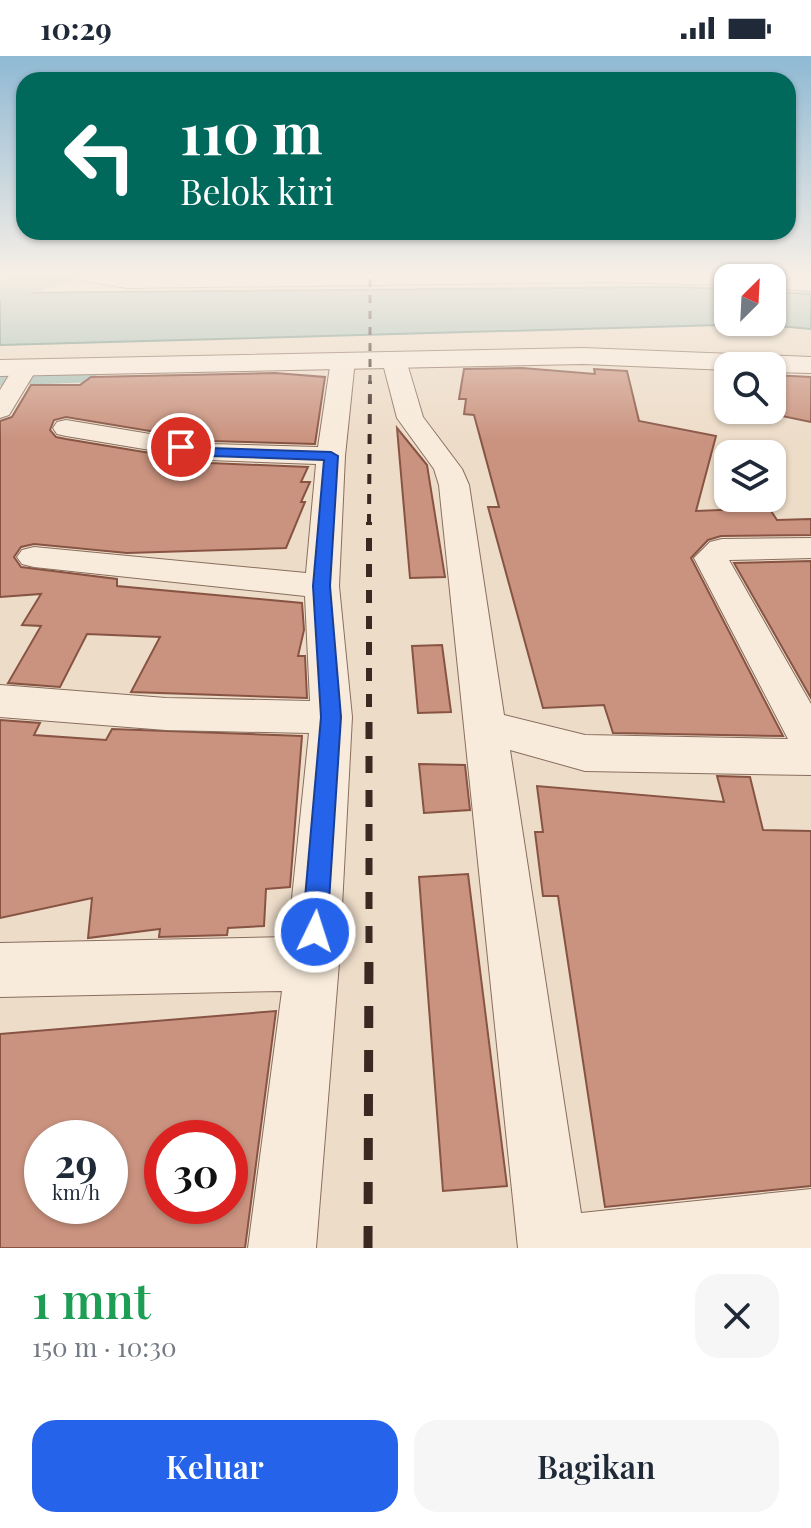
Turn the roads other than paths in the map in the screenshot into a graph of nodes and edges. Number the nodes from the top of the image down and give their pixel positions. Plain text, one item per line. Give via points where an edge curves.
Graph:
1 (343, 360) junction
2 (394, 360) junction
3 (811, 365) edge
4 (14, 374) edge
5 (0, 410) edge
6 (66, 428) dead end
7 (331, 456) junction
8 (811, 548) edge
9 (34, 557) dead end
10 (322, 586) junction
11 (0, 701) edge
12 (331, 717) junction
13 (488, 728) junction
14 (811, 742) edge
15 (811, 757) edge
16 (312, 963) junction
17 (0, 970) edge
18 (811, 1222) edge
19 (282, 1248) edge
20 (552, 1248) edge
21 (572, 1248) edge

1 - 2 street
1 - 4 street
1 - 7 street
2 - 3 street via 612,356
2 - 13 street via 410,418 454,485
4 - 5 street
6 - 7 street via 210,452
7 - 10 street
8 - 14 street via 722,549 711,558
9 - 10 street
10 - 12 street
11 - 12 street via 211,718
12 - 16 street
13 - 15 street via 585,753
13 - 20 street
16 - 17 street
16 - 19 street
18 - 21 street

